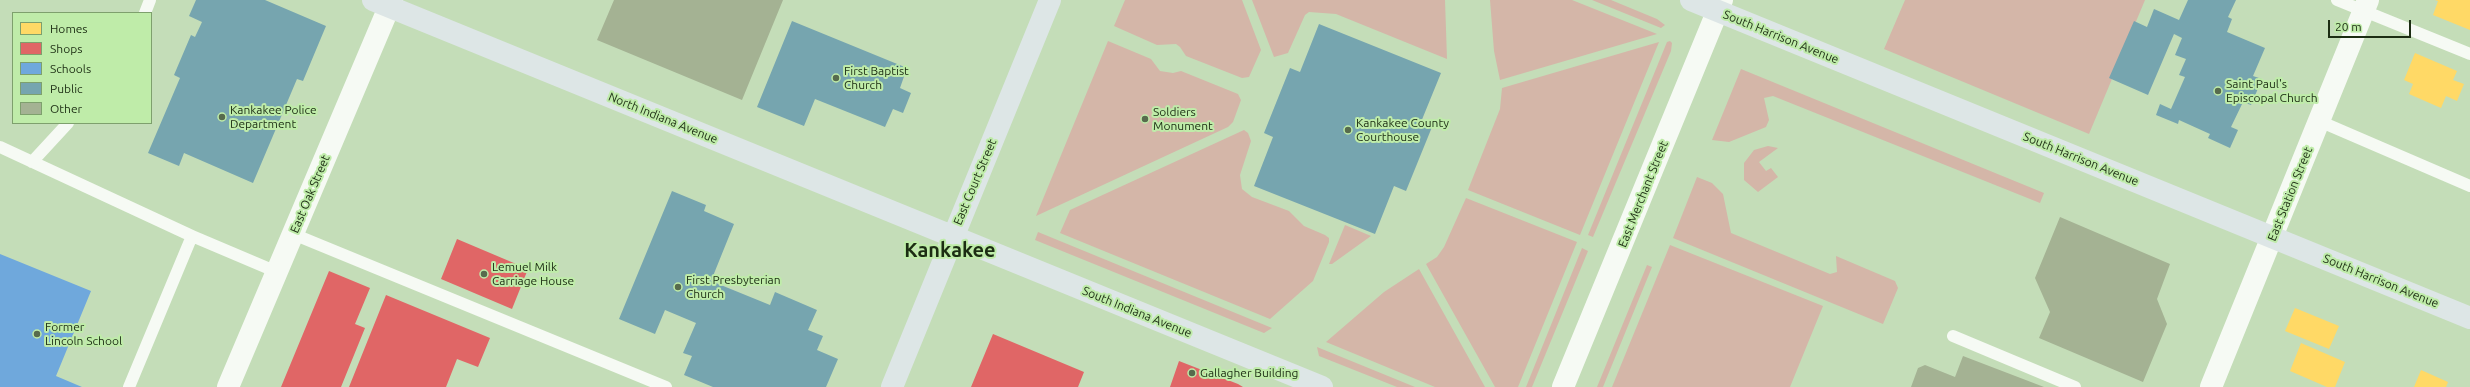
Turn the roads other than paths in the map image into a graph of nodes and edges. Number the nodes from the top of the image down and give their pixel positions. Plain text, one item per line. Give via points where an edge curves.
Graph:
1 (150, 0) edge
2 (1691, 0) edge
3 (2337, 0) edge
4 (1046, 1) edge
5 (384, 2) edge
6 (1720, 5) edge
7 (2366, 6) edge
8 (145, 12) edge
9 (2470, 54) edge
10 (2319, 122) junction
11 (67, 124) edge
12 (0, 147) edge
13 (32, 162) junction
14 (2470, 186) edge
15 (293, 234) junction
16 (192, 236) junction
17 (953, 236) junction
18 (2272, 237) junction
19 (277, 272) junction
20 (2470, 318) edge
21 (1954, 336) dead end
22 (129, 387) edge
23 (228, 387) edge
24 (666, 387) edge
25 (892, 387) edge
26 (1322, 387) edge
27 (1563, 387) edge
28 (2074, 387) edge
29 (2211, 387) edge

1 - 8 lane
2 - 6 main road, South Harrison Avenue
3 - 7 lane
4 - 17 main road, East Court Street
5 - 15 street, East Oak Street
5 - 17 main road, North Indiana Avenue
6 - 18 main road, South Harrison Avenue
6 - 27 street, East Merchant Street
7 - 9 lane
7 - 10 street, East Station Street
10 - 14 lane
10 - 18 street, East Station Street
11 - 13 lane
12 - 13 lane
13 - 16 lane
15 - 19 street, East Oak Street
15 - 24 lane
16 - 19 lane
16 - 22 lane
17 - 25 main road, East Court Street
17 - 26 main road, South Indiana Avenue
18 - 20 main road, South Harrison Avenue
18 - 29 street, East Station Street
19 - 23 street, East Oak Street
21 - 28 lane

